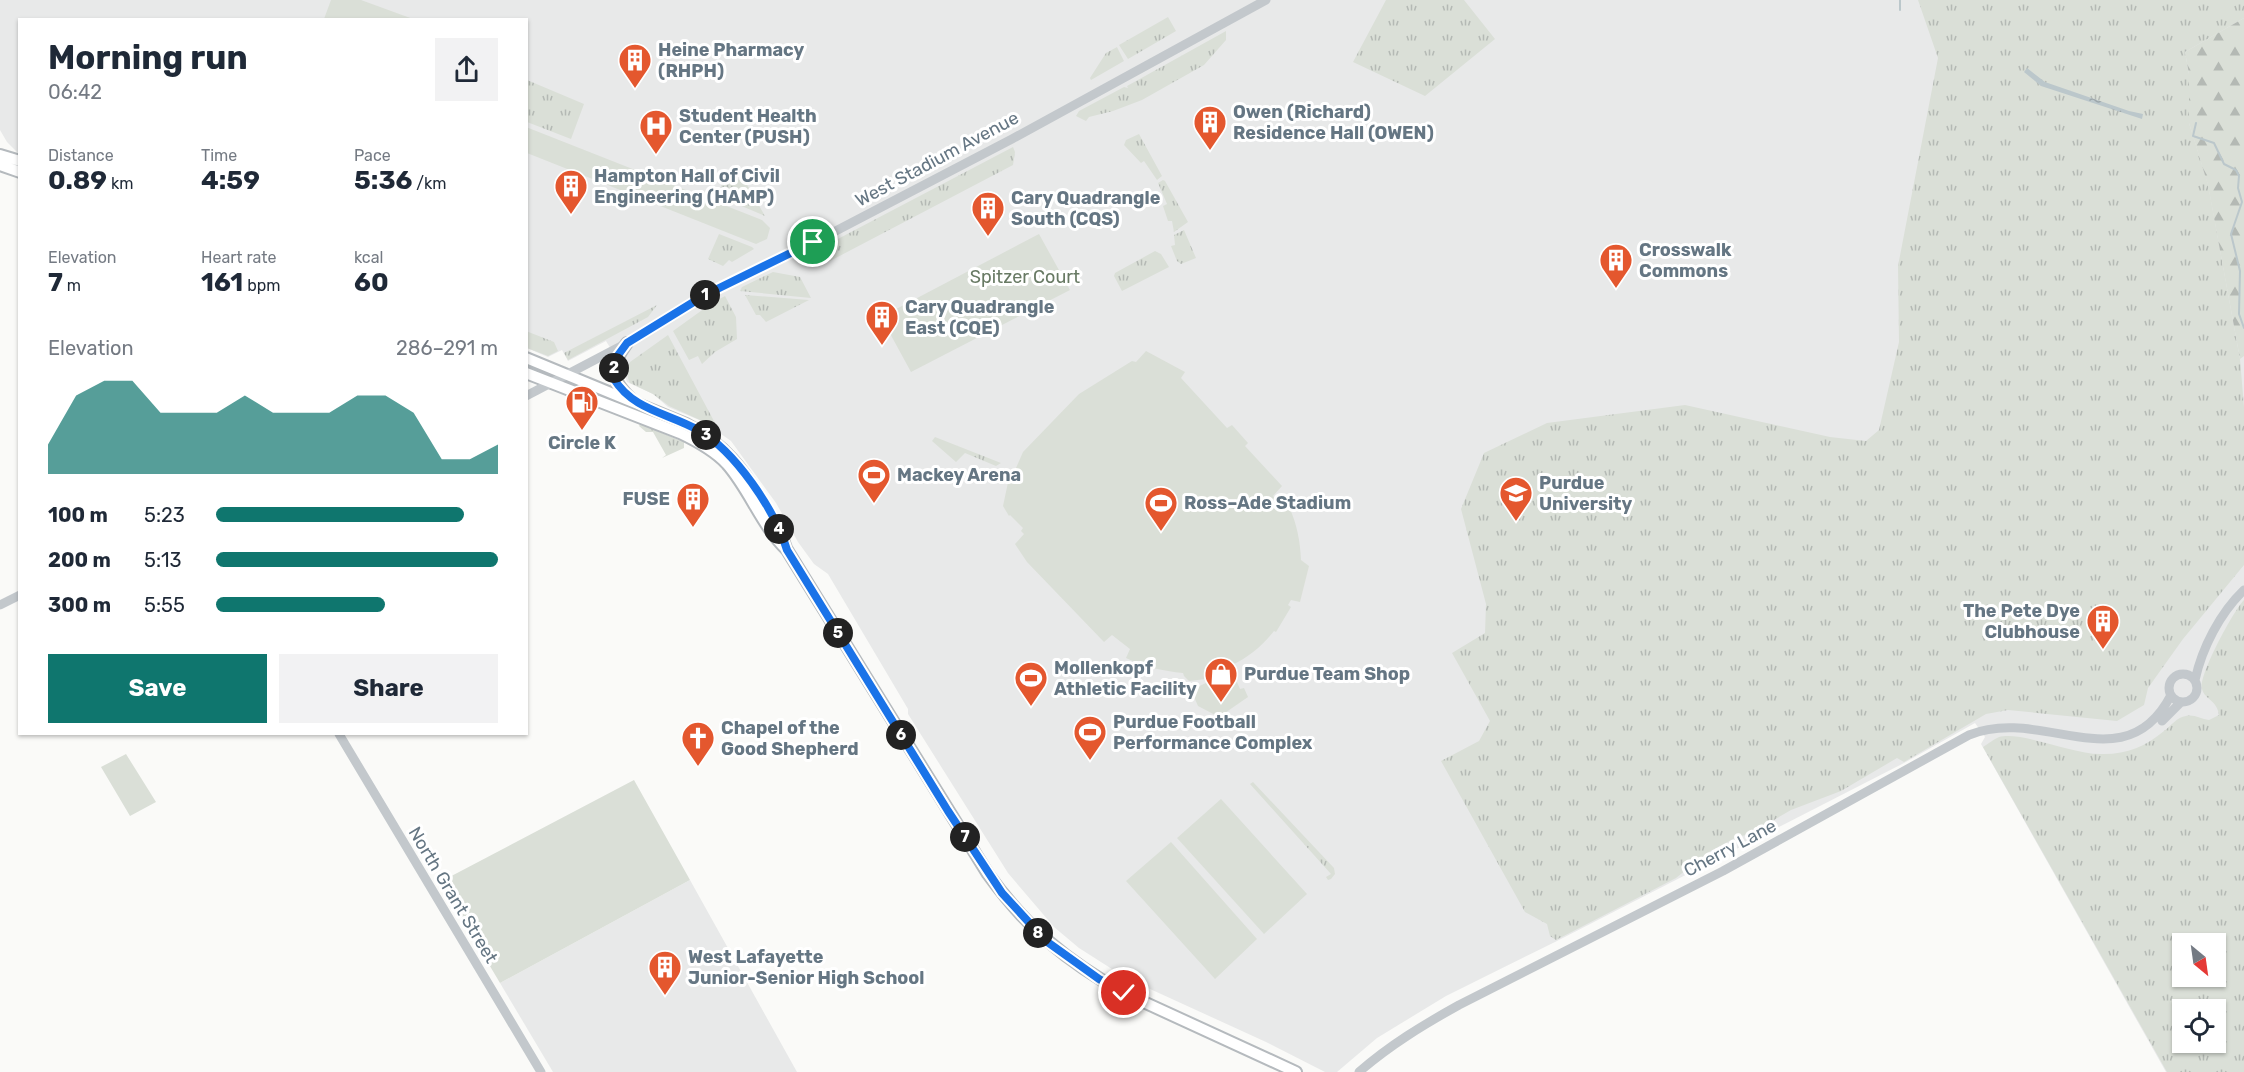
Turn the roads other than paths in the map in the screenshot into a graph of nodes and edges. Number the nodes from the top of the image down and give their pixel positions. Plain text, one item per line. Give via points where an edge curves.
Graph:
1 (1266, 0) edge
2 (0, 165) edge
3 (14, 165) edge
4 (627, 343) junction
5 (528, 359) edge
6 (528, 374) edge
7 (566, 375) junction
8 (551, 383) junction
9 (528, 395) edge
10 (634, 402) junction
11 (787, 550) junction
12 (2244, 590) edge
13 (18, 596) edge
14 (0, 605) edge
15 (2204, 652) junction
16 (2185, 674) junction
17 (2195, 680) junction
18 (2171, 695) junction
19 (2181, 702) junction
20 (340, 735) edge
21 (2132, 735) junction
22 (541, 1072) edge
23 (1296, 1072) edge
24 (1359, 1072) edge

1 - 4 street, West Stadium Avenue via 1012,139 705,295
2 - 3 main road
4 - 7 street, West Stadium Avenue
4 - 10 main road via 616,358 613,374 618,386
5 - 7 main road
6 - 8 main road
7 - 8 street, West Stadium Avenue
7 - 10 main road
8 - 9 street, West Stadium Avenue
8 - 11 main road via 680,433 709,449 732,471 774,538
10 - 11 main road via 686,424 721,446 748,478 782,534
11 - 23 main road via 977,856 1022,917 1046,941 1099,979
12 - 15 street via 2221,620
13 - 14 street
15 - 16 street
15 - 17 street
16 - 17 street
16 - 18 street via 2171,682
17 - 19 street via 2194,696
18 - 19 street
18 - 21 street via 2158,718
19 - 21 street, Cherry Lane via 2155,727
20 - 22 street, North Grant Street
21 - 24 street, Cherry Lane via 2099,739 2010,726 1969,735 1723,872 1459,1005 1381,1053

